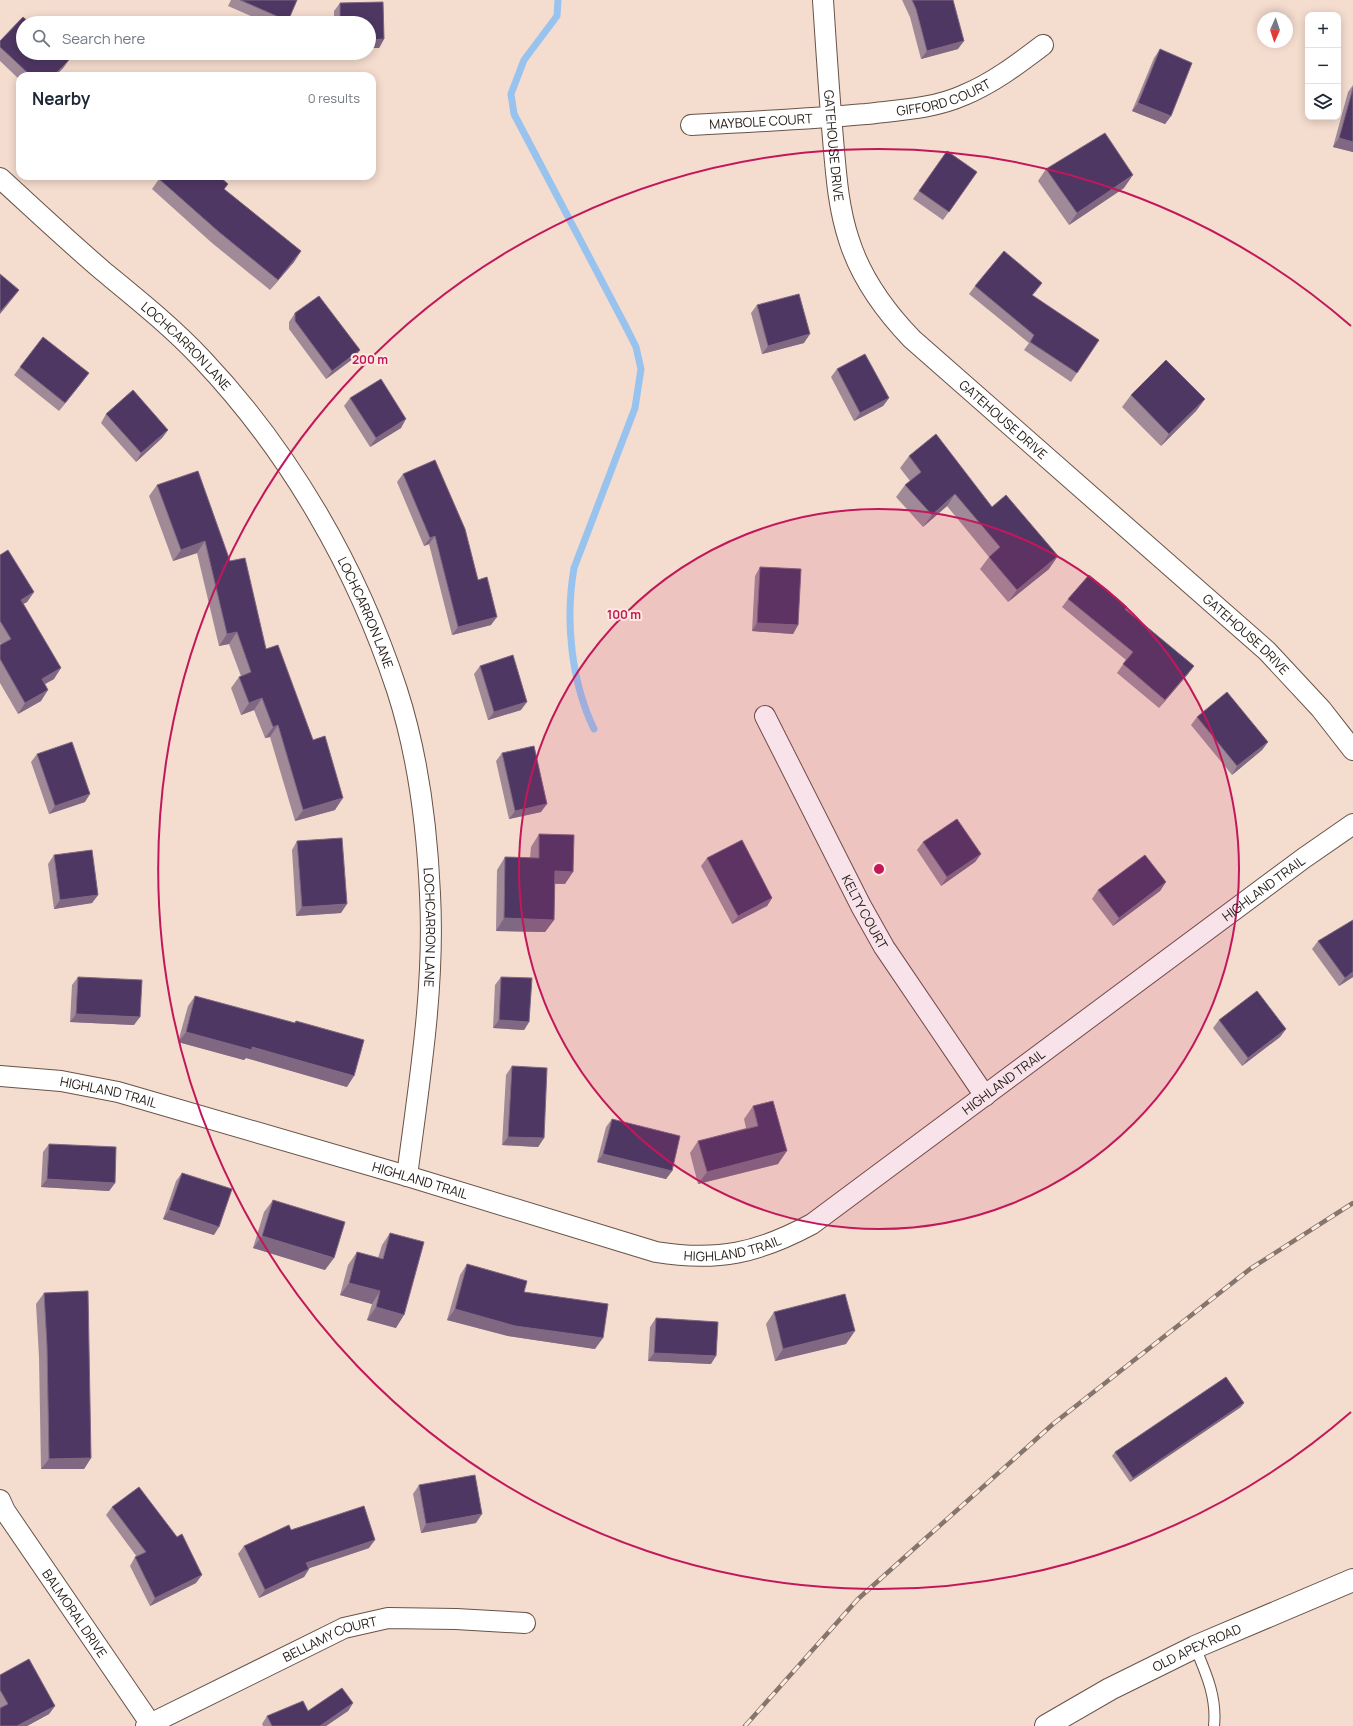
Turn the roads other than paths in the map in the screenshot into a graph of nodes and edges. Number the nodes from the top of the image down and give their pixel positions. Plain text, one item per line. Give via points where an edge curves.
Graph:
1 (824, 0) edge
2 (1043, 45) dead end
3 (831, 117) junction
4 (690, 125) dead end
5 (0, 178) edge
6 (765, 716) dead end
7 (1353, 750) edge
8 (1353, 824) edge
9 (0, 1076) edge
10 (985, 1096) junction
11 (407, 1176) junction
12 (0, 1500) edge
13 (1353, 1580) edge
14 (525, 1623) dead end
15 (1195, 1647) junction
16 (150, 1725) edge
17 (1046, 1726) edge
18 (1214, 1726) edge

1 - 3 street, GATEHOUSE DRIVE
2 - 3 street, GIFFORD COURT via 1001,76 941,104
3 - 4 street, MAYBOLE COURT
3 - 7 street, GATEHOUSE DRIVE via 839,202 849,241 869,284 888,313 912,339 1267,651 1321,709
5 - 11 street, LOCHCARRON LANE via 159,319 224,383 273,446 322,520 372,625 397,690 408,731 423,811 430,894 430,942 423,1055
6 - 10 street, KELTY COURT via 857,899 884,947
8 - 10 street, HIGHLAND TRAIL
9 - 11 street, HIGHLAND TRAIL via 61,1081 118,1092
10 - 11 street, HIGHLAND TRAIL via 812,1224 782,1240 749,1251 720,1256 685,1257 656,1252
12 - 16 street, BALMORAL DRIVE
13 - 15 main road, OLD APEX ROAD
14 - 16 street, BELLAMY COURT via 395,1618 366,1622 344,1628
15 - 17 main road, OLD APEX ROAD via 1110,1689
15 - 18 lane via 1210,1680 1215,1714

